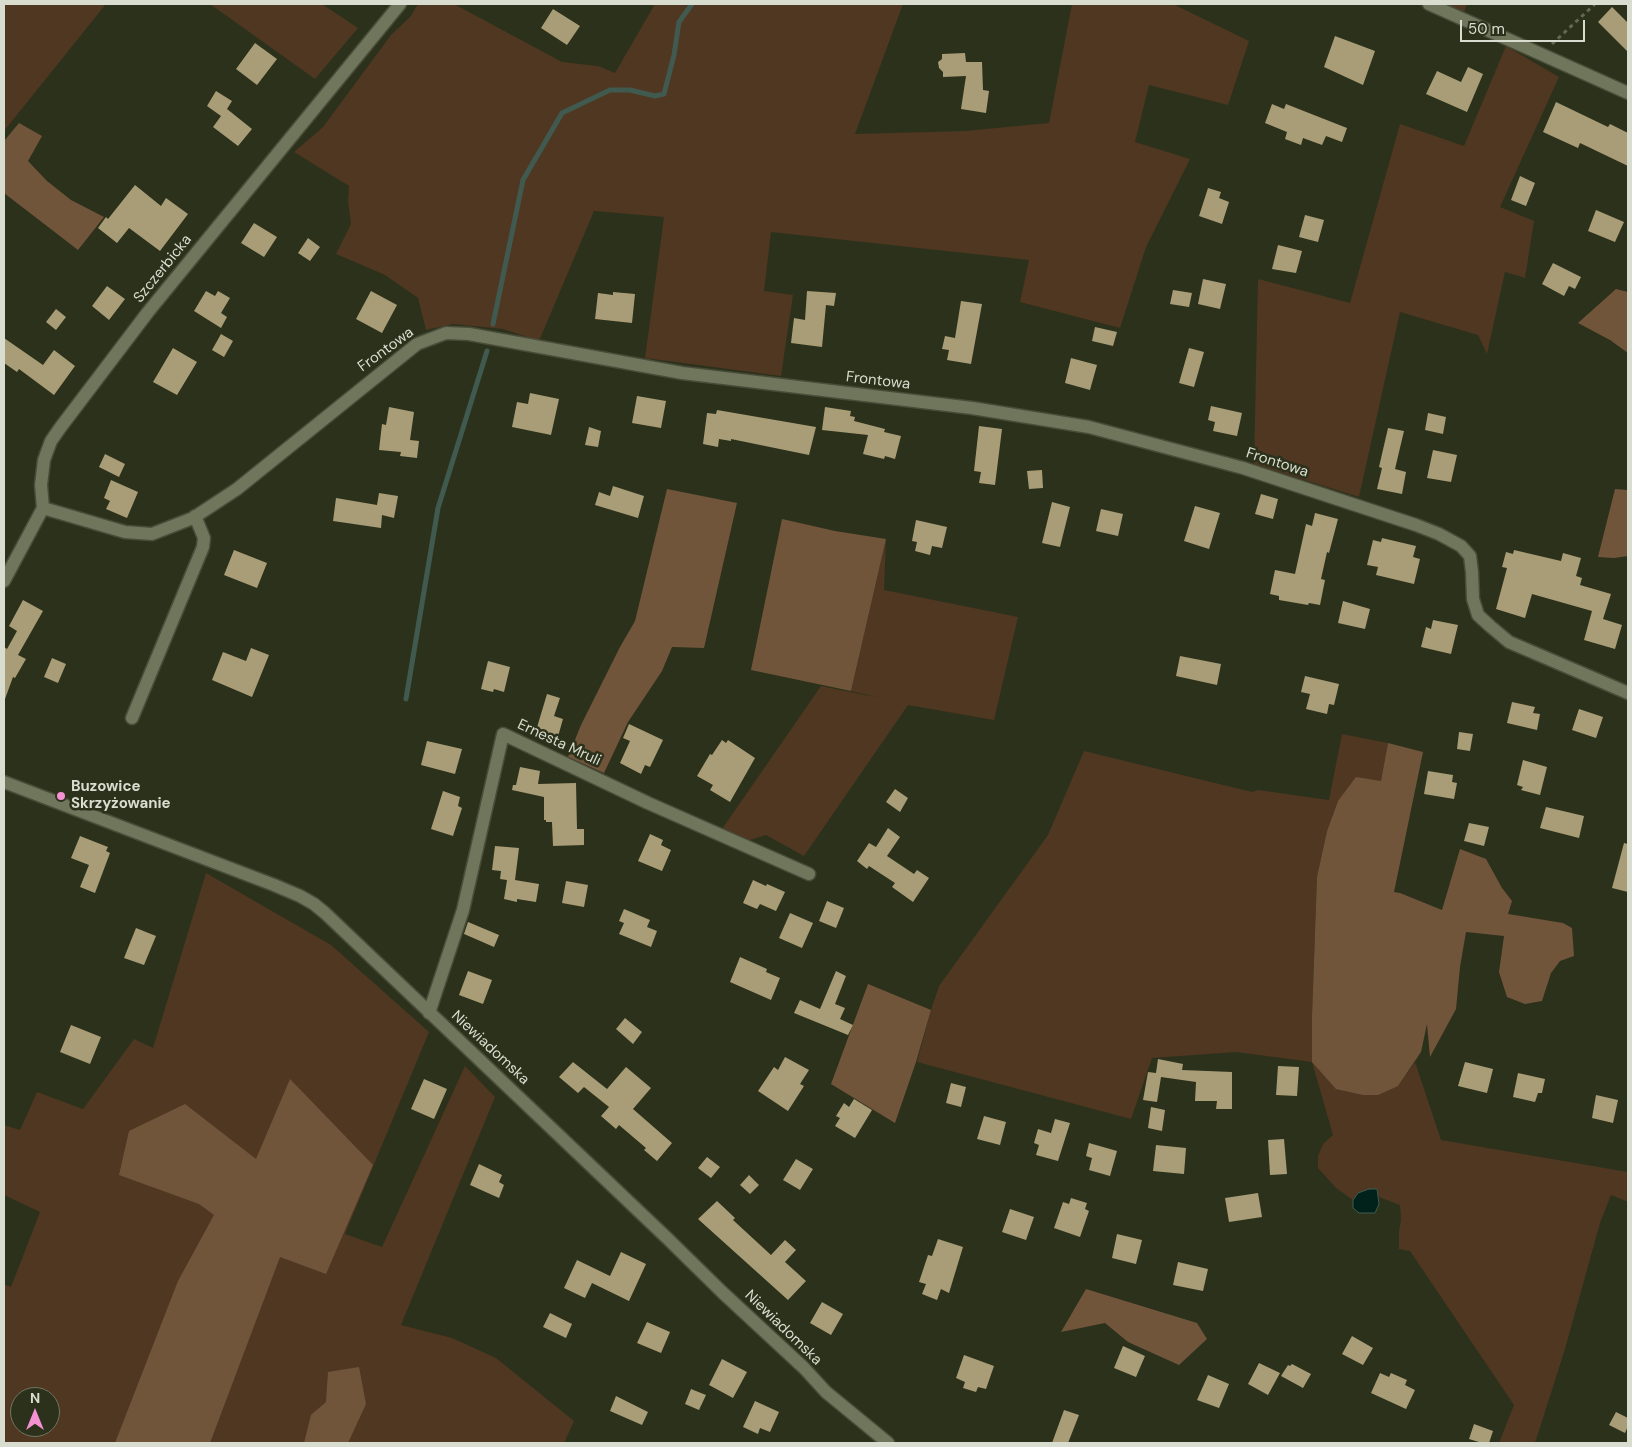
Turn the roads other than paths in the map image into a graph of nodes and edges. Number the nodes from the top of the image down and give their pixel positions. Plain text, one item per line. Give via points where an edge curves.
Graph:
1 (400, 4) edge
2 (1429, 4) edge
3 (1628, 93) edge
4 (43, 508) junction
5 (195, 516) junction
6 (4, 581) edge
7 (1628, 693) edge
8 (132, 718) dead end
9 (4, 782) edge
10 (810, 874) dead end
11 (429, 1013) junction
12 (888, 1443) edge

1 - 4 street, Szczerbicka via 148,312 60,428 44,460
2 - 3 street
4 - 5 street, Frontowa via 125,532 152,534
4 - 6 street
5 - 7 street, Frontowa via 236,489 417,344 446,333 469,334 682,373 972,408 1089,427 1243,468 1416,525 1461,546 1470,556 1473,599 1478,615 1490,626 1509,642
5 - 8 street via 204,538 203,547
9 - 11 street, Niewiadomska via 300,896 326,913
10 - 11 street, Ernesta Mruli via 648,803 503,734 463,910
11 - 12 street, Niewiadomska via 826,1392

